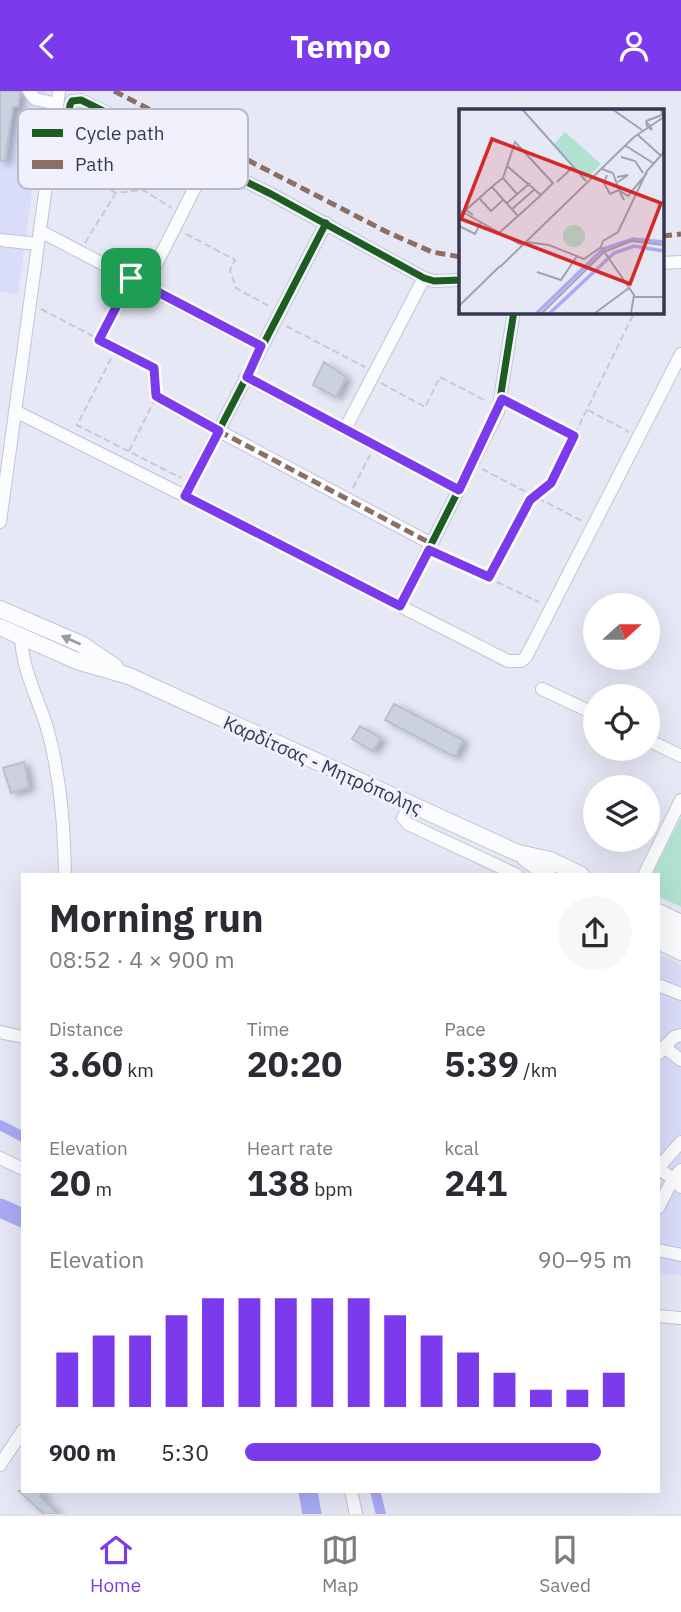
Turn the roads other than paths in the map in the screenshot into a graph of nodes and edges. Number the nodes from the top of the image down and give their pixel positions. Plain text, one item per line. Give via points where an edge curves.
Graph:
1 (29, 91) edge
2 (58, 98) edge
3 (69, 109) edge
4 (98, 109) edge
5 (248, 183) edge
6 (46, 189) edge
7 (194, 189) edge
8 (326, 223) junction
9 (39, 238) junction
10 (0, 240) edge
11 (425, 278) junction
12 (459, 280) edge
13 (145, 286) junction
14 (514, 313) edge
15 (261, 346) junction
16 (681, 354) edge
17 (247, 377) junction
18 (15, 411) junction
19 (345, 429) junction
20 (219, 431) junction
21 (459, 490) junction
22 (185, 496) junction
23 (0, 521) edge
24 (431, 547) junction
25 (400, 606) junction
26 (0, 609) edge
27 (0, 627) edge
28 (21, 636) junction
29 (129, 676) junction
30 (542, 689) dead end
31 (583, 708) edge
32 (660, 746) edge
33 (681, 756) edge
34 (681, 800) edge
35 (409, 804) junction
36 (518, 853) junction
37 (65, 873) edge
38 (513, 873) edge
39 (545, 873) edge
40 (576, 873) edge
41 (645, 873) edge
42 (660, 915) edge
43 (660, 928) edge
44 (675, 938) edge
45 (660, 986) edge
46 (681, 994) edge
47 (0, 1032) edge
48 (680, 1036) edge
49 (21, 1037) edge
50 (661, 1051) edge
51 (681, 1061) edge
52 (681, 1142) edge
53 (0, 1158) edge
54 (660, 1165) edge
55 (21, 1167) edge
56 (660, 1168) edge
57 (678, 1179) edge
58 (660, 1204) edge
59 (660, 1250) edge
60 (681, 1255) edge
61 (660, 1316) edge
62 (681, 1318) edge
63 (21, 1433) edge
64 (0, 1465) edge
65 (351, 1493) edge
66 (356, 1514) edge

1 - 2 street via 35,99
3 - 4 street via 77,99
5 - 8 street
6 - 9 street
7 - 13 street
8 - 11 street
8 - 15 street
9 - 10 street
9 - 13 street via 79,252
9 - 18 street
11 - 12 street
11 - 19 street
13 - 15 street
14 - 21 street via 501,404
15 - 17 street
16 - 25 street via 526,657 514,663
17 - 19 street
17 - 20 street
18 - 22 street
18 - 23 street
19 - 21 street
20 - 22 street
20 - 24 street
21 - 24 street
22 - 25 street
24 - 25 street
29 -> 26 main road, Καρδίτσας - Μητρόπολης via 81,644
27 - 28 main road, Καρδίτσας - Μητρόπολης
28 - 29 main road, Καρδίτσας - Μητρόπολης via 77,661
28 - 37 street via 24,666 44,717 61,790
29 - 35 main road, Καρδίτσας - Μητρόπολης
30 - 31 street
32 - 33 street
34 - 41 street
35 - 36 main road, Καρδίτσας - Μητρόπολης
35 - 38 street via 403,818 408,824
36 - 39 main road, Καρδίτσας - Μητρόπολης
36 - 40 main road, Καρδίτσας - Μητρόπολης via 550,860
42 - 44 main road
43 - 44 main road
45 - 46 street
47 - 49 street
48 - 50 street
50 - 51 street
52 - 54 street
53 - 55 street
56 - 57 street
57 - 58 street
59 - 60 street
61 - 62 street
63 - 64 street
65 - 66 street

